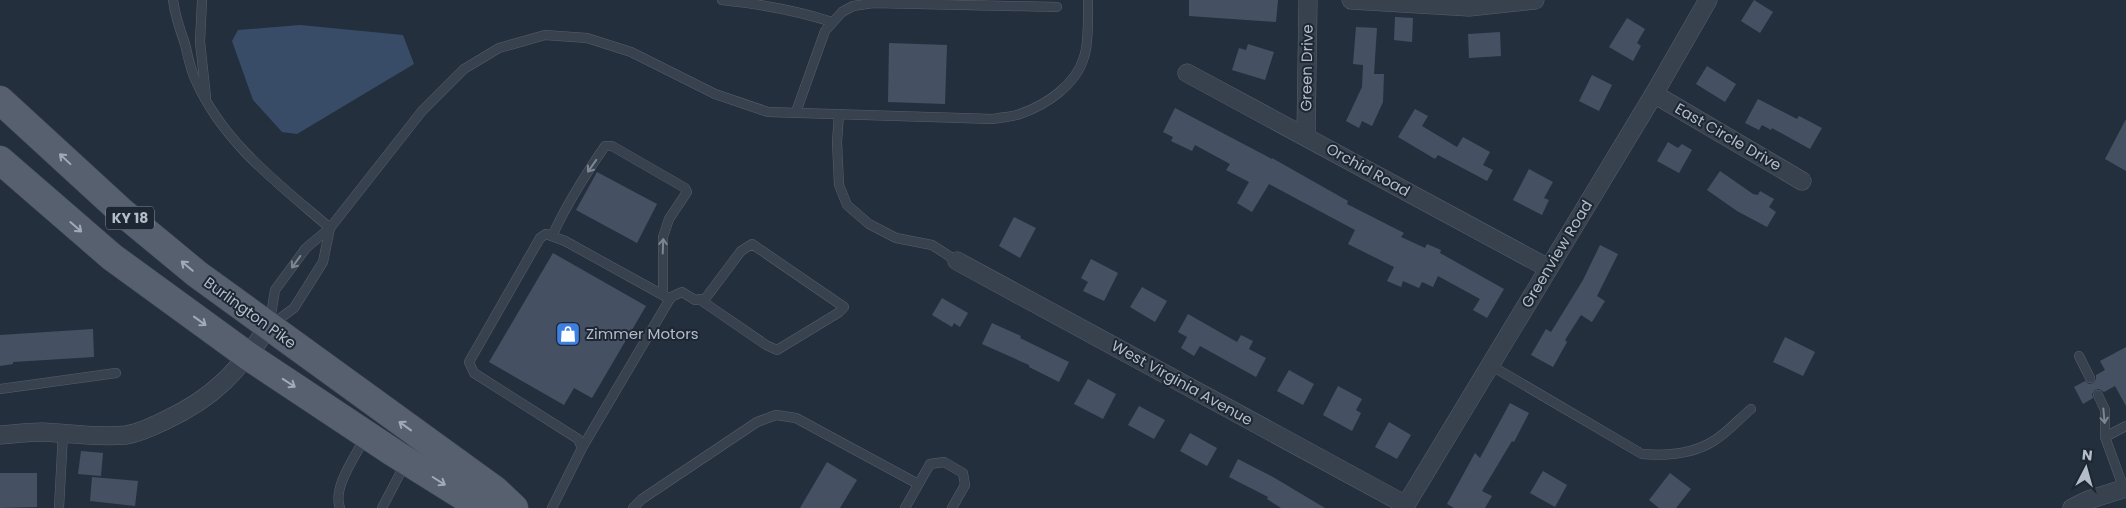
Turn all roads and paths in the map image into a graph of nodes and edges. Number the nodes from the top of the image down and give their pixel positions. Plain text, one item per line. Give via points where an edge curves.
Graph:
1 (173, 0) edge
2 (202, 0) edge
3 (722, 0) edge
4 (1088, 0) edge
5 (1308, 0) edge
6 (1351, 0) edge
7 (1535, 0) edge
8 (1708, 0) edge
9 (1057, 7) dead end
10 (832, 22) junction
11 (1187, 73) dead end
12 (1654, 94) junction
13 (0, 100) edge
14 (206, 102) junction
15 (796, 112) junction
16 (840, 114) junction
17 (1306, 136) junction
18 (0, 160) edge
19 (1802, 181) dead end
20 (330, 228) junction
21 (552, 236) junction
22 (957, 260) joint
23 (1548, 268) junction
24 (666, 297) junction
25 (699, 299) junction
26 (269, 326) junction
27 (248, 356) junction
28 (2079, 356) dead end
29 (1490, 365) junction
30 (116, 373) dead end
31 (2090, 378) dead end
32 (0, 389) edge
33 (2098, 395) dead end
34 (1751, 410) dead end
35 (2126, 426) edge
36 (63, 433) junction
37 (0, 435) edge
38 (367, 435) junction
39 (2105, 437) junction
40 (582, 448) junction
41 (407, 461) junction
42 (918, 484) junction
43 (2125, 489) edge
44 (1405, 506) edge
45 (58, 508) edge
46 (340, 508) edge
47 (382, 508) edge
48 (482, 508) edge
49 (514, 508) edge
50 (552, 508) edge
51 (634, 508) edge
52 (905, 508) edge
53 (952, 508) edge
54 (2072, 508) edge

1 - 14 lane via 194,79
2 - 14 lane via 200,42
3 - 10 lane via 789,9
4 - 16 lane via 1084,57 1076,74 1063,89 1042,104 1019,114 993,119
5 - 17 street, Green Drive
6 - 7 street via 1469,7
8 - 12 street, Greenview Road
9 - 10 lane via 873,3 853,6
10 - 15 lane via 825,32
11 - 17 street, Orchid Road
12 - 19 street, East Circle Drive
12 - 23 street, Greenview Road
26 -> 13 main road, Burlington Pike / KY 18 via 197,274 122,212
14 - 20 lane via 239,148
15 - 16 lane
15 - 20 lane via 768,112 716,94 631,52 588,38 545,36 499,48 464,69 422,111
16 - 22 lane via 837,142 839,185 847,205 868,224 889,234 932,245
17 - 23 street, Orchid Road
18 -> 27 main road, KY 18 via 112,258
20 - 26 lane via 323,262 294,308
20 -> 26 lane via 306,248 275,290
21 - 24 lane
24 -> 21 lane via 664,237 669,219 688,192 612,146 606,146 587,173
21 - 40 lane via 546,234 540,238 469,362 474,373 578,439
22 - 44 street, West Virginia Avenue
23 - 29 street, Greenview Road
24 - 25 lane via 682,292
24 - 40 lane
25 - 25 lane via 705,299 741,251 752,244 844,307 838,314 777,350
26 - 27 street
49 -> 26 main road, Burlington Pike / KY 18 via 495,490
27 - 36 street via 224,384 208,396 147,429 110,436
27 -> 38 main road, KY 18
28 - 31 lane
29 - 34 lane via 1642,454 1657,456 1687,452 1714,441
29 - 44 street, Greenview Road
30 - 32 lane
33 -> 39 lane via 2105,410
35 - 39 lane
36 - 37 street
36 - 45 lane
38 - 41 main road, KY 18
38 - 46 lane via 339,488 337,499
39 - 43 lane
40 - 50 lane
41 - 47 lane
41 -> 48 main road, KY 18
42 - 51 lane via 796,418 776,415 757,422 642,499
42 - 52 lane
42 - 53 lane via 930,464 944,462 963,473 965,485
43 - 54 street

